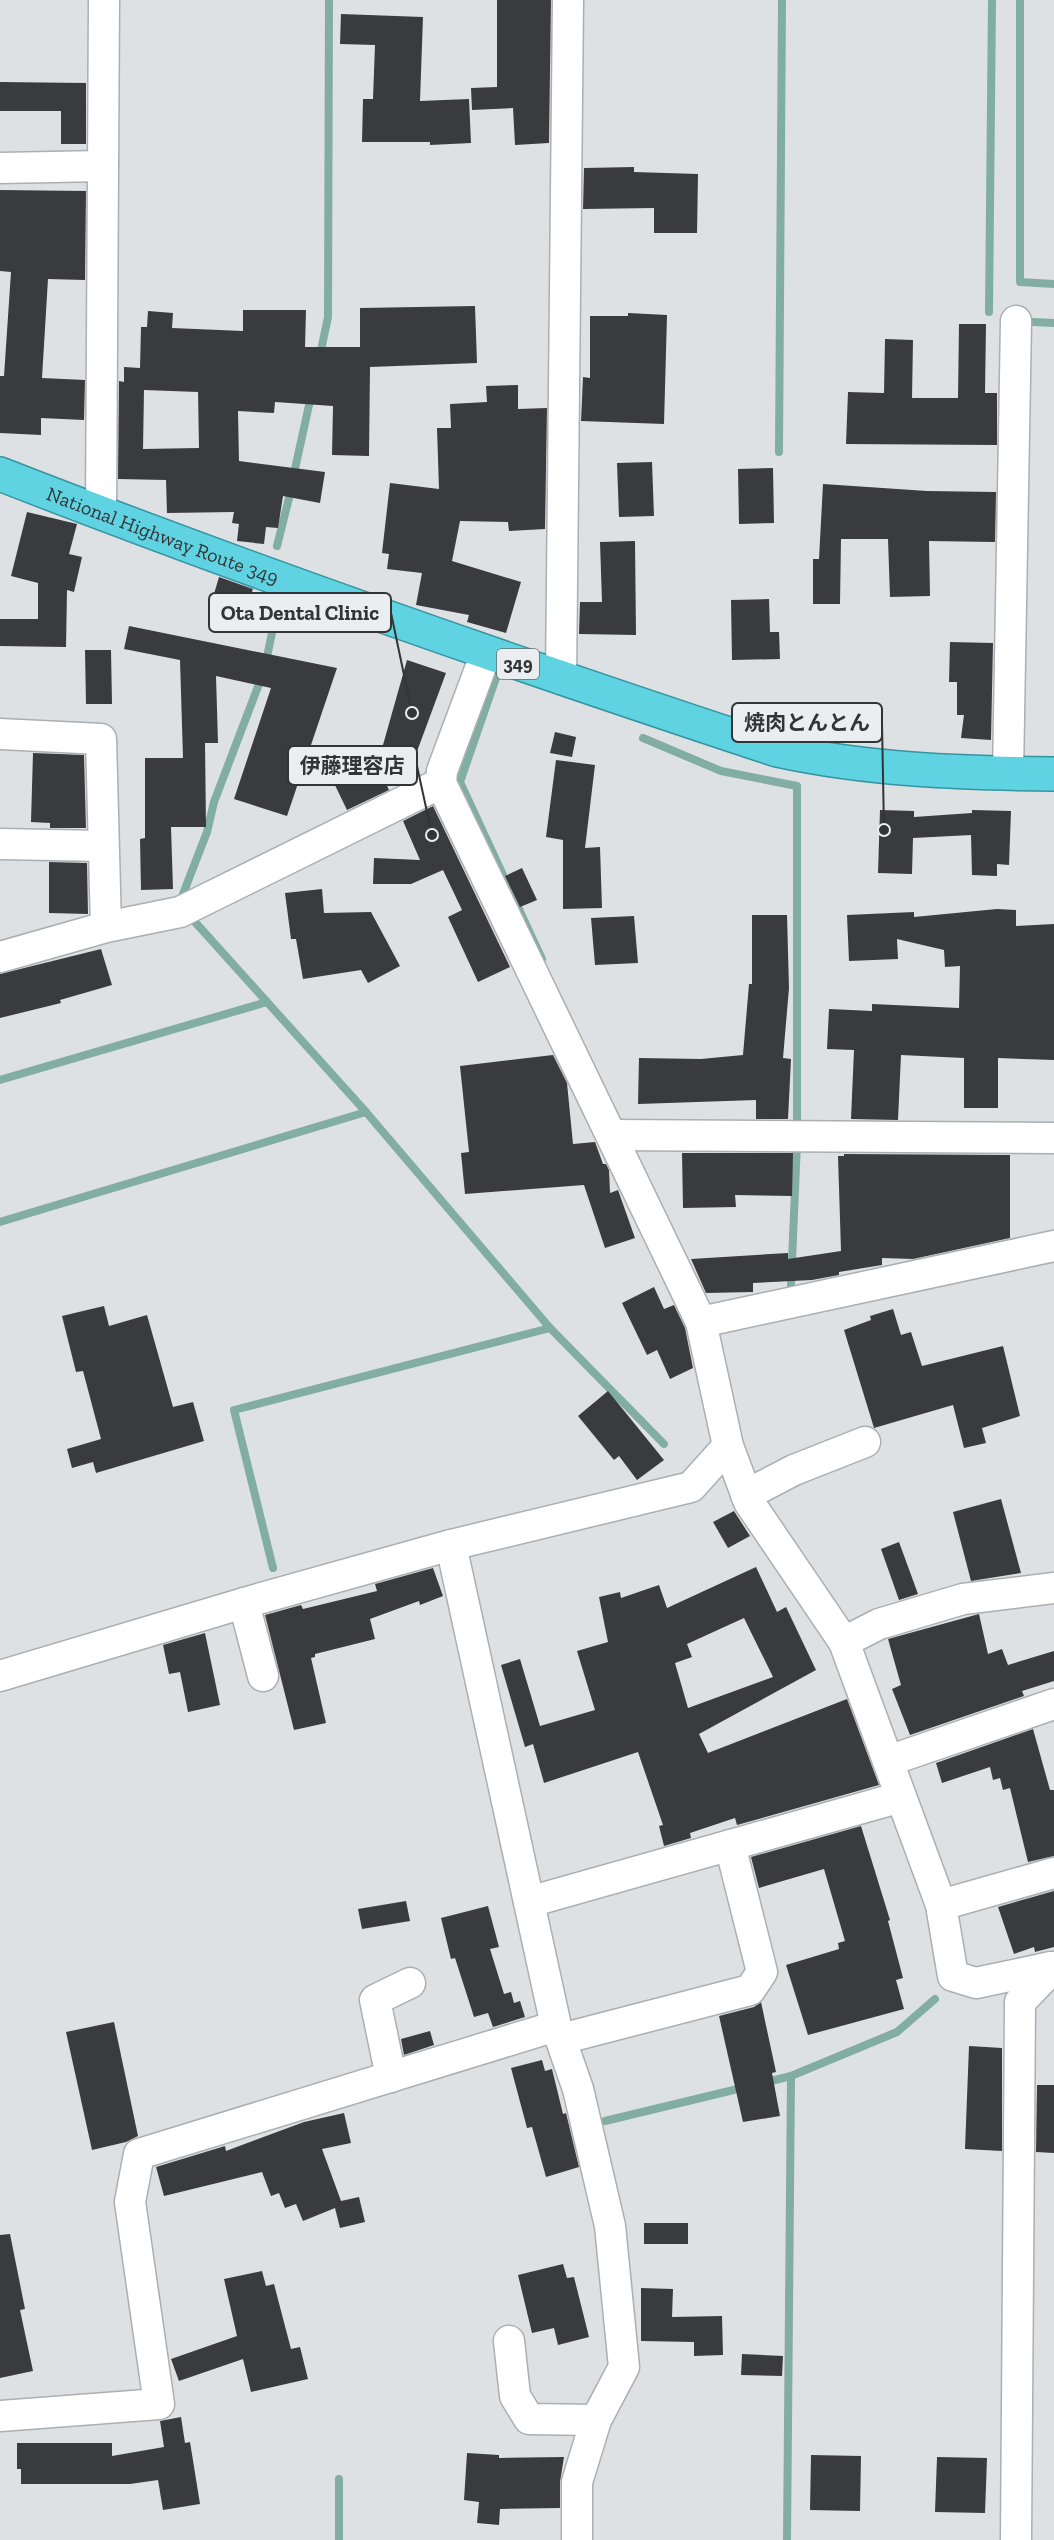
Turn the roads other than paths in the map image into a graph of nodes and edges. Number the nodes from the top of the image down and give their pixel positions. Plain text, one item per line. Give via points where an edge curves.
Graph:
1 (104, 0) edge
2 (567, 0) edge
3 (103, 166) junction
4 (0, 168) edge
5 (1016, 321) dead end
6 (0, 474) edge
7 (101, 513) junction
8 (486, 653) junction
9 (561, 679) junction
10 (0, 734) edge
11 (1008, 773) junction
12 (1054, 774) edge
13 (441, 783) junction
14 (0, 844) edge
15 (103, 846) junction
16 (106, 927) junction
17 (0, 957) edge
18 (612, 1135) junction
19 (1054, 1138) edge
20 (1054, 1246) edge
21 (701, 1322) junction
22 (866, 1442) dead end
23 (728, 1446) junction
24 (746, 1495) junction
25 (451, 1545) junction
26 (1054, 1588) edge
27 (244, 1602) junction
28 (844, 1642) junction
29 (0, 1676) edge
30 (263, 1676) dead end
31 (1054, 1704) edge
32 (888, 1761) junction
33 (901, 1797) junction
34 (730, 1845) junction
35 (1054, 1873) edge
36 (529, 1902) junction
37 (941, 1905) junction
38 (1053, 1967) edge
39 (410, 1983) dead end
40 (559, 2033) junction
41 (391, 2077) junction
42 (509, 2341) dead end
43 (0, 2416) edge
44 (596, 2420) junction
45 (577, 2540) edge
46 (1016, 2540) edge

1 - 3 street
2 - 9 street
3 - 4 street
3 - 7 street
5 - 11 street
6 - 7 highway, National Highway Route 349 / 349
7 - 8 highway, National Highway Route 349 / 349
8 - 9 highway, National Highway Route 349 / 349
8 - 13 street via 441,771
9 - 11 highway, National Highway Route 349 / 349 via 777,750 820,760
10 - 15 street via 101,739
11 - 12 highway, National Highway Route 349 / 349
13 - 16 street via 180,912
13 - 18 street
14 - 15 street
15 - 16 street
16 - 17 street
18 - 19 street
18 - 21 street
20 - 21 street
21 - 23 street
22 - 24 street via 794,1470
23 - 24 street
23 - 25 street via 691,1487
24 - 28 street
25 - 27 street
25 - 36 street
26 - 28 street via 963,1599 879,1624
27 - 29 street
27 - 30 street
28 - 32 street
31 - 32 street
32 - 33 street
33 - 34 street
33 - 37 street
34 - 36 street
34 - 40 street via 762,1972 750,1990
35 - 37 street
36 - 40 street
37 - 38 street via 953,1976 976,1983
38 - 46 street via 1020,2002
39 - 41 street via 375,2000
40 - 41 street
40 - 44 street via 578,2089 610,2226 623,2355 624,2367
41 - 43 street via 139,2154 130,2202 159,2404
42 - 44 street via 515,2396 529,2419
44 - 45 street via 578,2482

